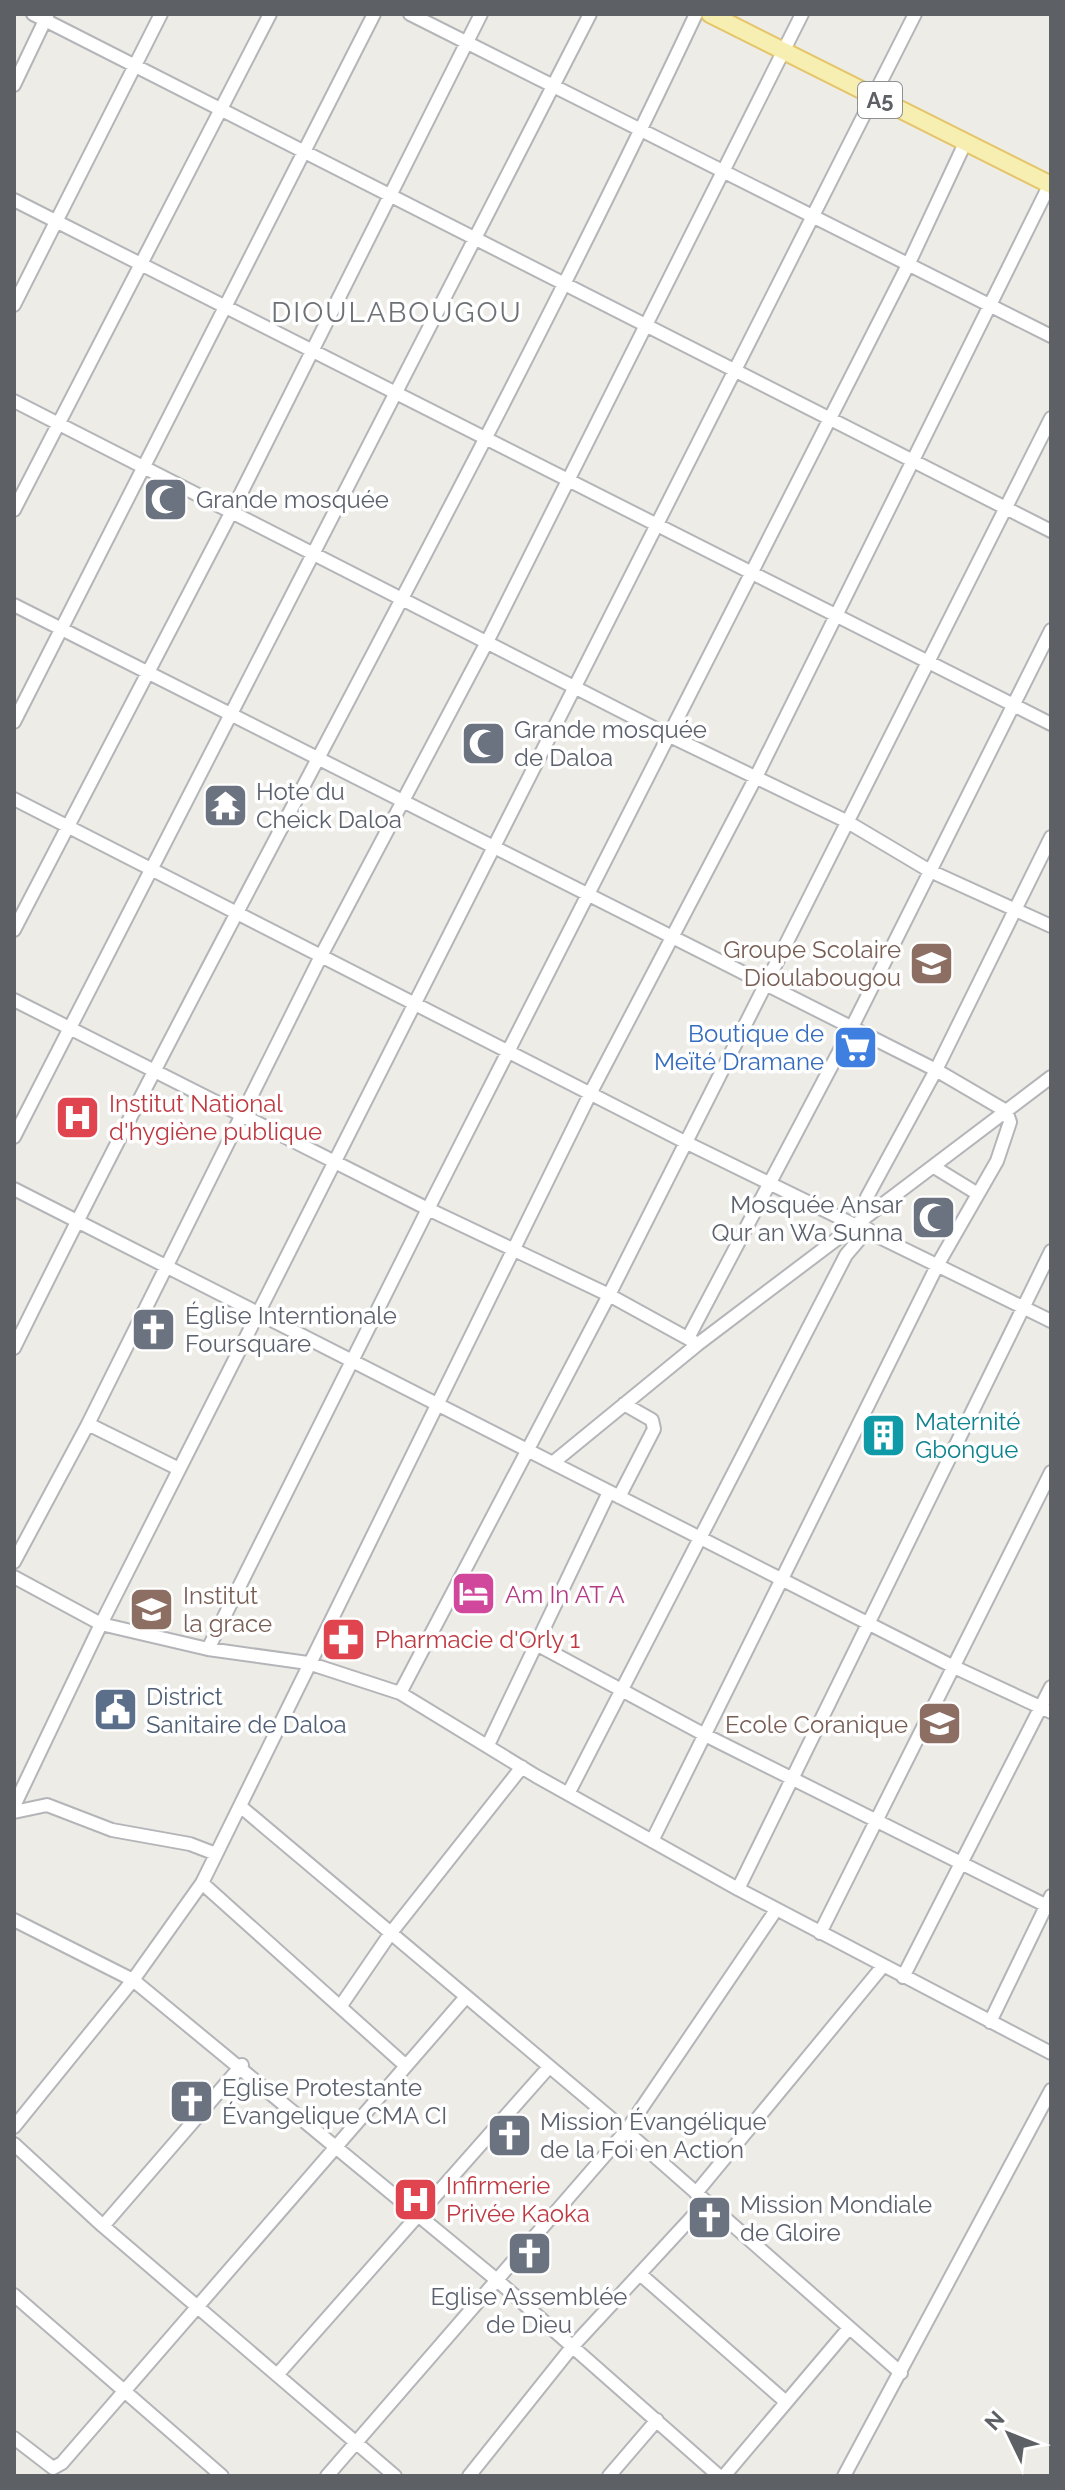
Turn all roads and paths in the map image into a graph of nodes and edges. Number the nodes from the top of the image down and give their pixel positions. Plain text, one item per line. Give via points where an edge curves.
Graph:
1 (161, 14) edge
2 (270, 14) edge
3 (374, 14) edge
4 (410, 14) edge
5 (481, 14) edge
6 (590, 14) edge
7 (696, 14) edge
8 (710, 14) edge
9 (802, 14) edge
10 (915, 14) edge
11 (42, 16) edge
12 (467, 43) junction
13 (783, 52) junction
14 (134, 67) junction
15 (14, 85) edge
16 (555, 86) junction
17 (873, 97) junction
18 (222, 111) junction
19 (640, 132) junction
20 (966, 141) junction
21 (306, 154) junction
22 (724, 173) junction
23 (1050, 184) edge
24 (390, 197) junction
25 (14, 200) edge
26 (816, 215) junction
27 (56, 222) junction
28 (476, 241) junction
29 (909, 263) junction
30 (142, 266) junction
31 (562, 283) junction
32 (991, 304) junction
33 (14, 305) edge
34 (227, 310) junction
35 (644, 326) junction
36 (1051, 336) edge
37 (311, 351) junction
38 (735, 371) junction
39 (398, 393) junction
40 (14, 401) edge
41 (830, 418) junction
42 (1051, 418) edge
43 (59, 424) junction
44 (484, 438) junction
45 (913, 461) junction
46 (145, 468) junction
47 (568, 480) junction
48 (1006, 508) junction
49 (14, 510) edge
50 (232, 511) junction
51 (658, 527) junction
52 (1051, 531) edge
53 (316, 554) junction
54 (750, 572) junction
55 (399, 598) junction
56 (14, 605) edge
57 (835, 616) junction
58 (63, 630) junction
59 (1051, 630) edge
60 (487, 642) junction
61 (927, 661) junction
62 (146, 672) junction
63 (576, 687) junction
64 (1013, 705) junction
65 (233, 716) junction
66 (14, 722) edge
67 (1051, 724) edge
68 (670, 736) junction
69 (319, 760) junction
70 (756, 777) junction
71 (14, 799) edge
72 (404, 801) junction
73 (846, 821) junction
74 (68, 825) junction
75 (1051, 837) edge
76 (494, 849) junction
77 (153, 869) junction
78 (930, 871) junction
79 (588, 895) junction
80 (1013, 909) junction
81 (236, 913) junction
82 (1051, 926) edge
83 (14, 930) edge
84 (673, 939) junction
85 (322, 954) junction
86 (764, 986) junction
87 (14, 1000) edge
88 (414, 1000) junction
89 (68, 1029) junction
90 (851, 1029) junction
91 (511, 1050) junction
92 (153, 1069) junction
93 (936, 1070) junction
94 (1051, 1077) edge
95 (591, 1092) junction
96 (1006, 1111) junction
97 (241, 1114) junction
98 (14, 1137) edge
99 (685, 1142) junction
100 (334, 1161) junction
101 (934, 1167) junction
102 (772, 1183) junction
103 (14, 1189) edge
104 (978, 1194) junction
105 (428, 1209) junction
106 (77, 1221) junction
107 (864, 1224) junction
108 (515, 1250) junction
109 (1051, 1251) edge
110 (938, 1264) junction
111 (167, 1268) junction
112 (609, 1295) junction
113 (1023, 1306) junction
114 (257, 1313) junction
115 (1051, 1321) edge
116 (693, 1341) junction
117 (14, 1348) edge
118 (352, 1362) junction
119 (439, 1404) junction
120 (624, 1404) junction
121 (88, 1424) junction
122 (529, 1448) junction
123 (555, 1461) junction
124 (179, 1469) junction
125 (1051, 1472) edge
126 (614, 1494) junction
127 (698, 1537) junction
128 (14, 1562) edge
129 (14, 1577) edge
130 (783, 1580) junction
131 (868, 1623) junction
132 (101, 1624) junction
133 (536, 1644) junction
134 (208, 1649) junction
135 (308, 1663) junction
136 (954, 1667) junction
137 (1051, 1687) edge
138 (621, 1690) junction
139 (400, 1693) junction
140 (1046, 1709) edge
141 (705, 1735) junction
142 (488, 1745) junction
143 (522, 1767) junction
144 (792, 1779) junction
145 (568, 1794) junction
146 (240, 1806) junction
147 (14, 1809) edge
148 (877, 1821) junction
149 (652, 1841) junction
150 (216, 1854) junction
151 (961, 1863) junction
152 (202, 1883) junction
153 (738, 1889) junction
154 (1049, 1904) edge
155 (776, 1910) junction
156 (14, 1920) edge
157 (820, 1933) junction
158 (390, 1934) junction
159 (883, 1966) junction
160 (903, 1977) junction
161 (133, 1980) junction
162 (465, 1998) junction
163 (340, 2007) junction
164 (990, 2022) junction
165 (1051, 2053) edge
166 (242, 2065) junction
167 (406, 2066) junction
168 (549, 2067) junction
169 (1051, 2090) edge
170 (14, 2127) edge
171 (626, 2131) junction
172 (14, 2144) edge
173 (334, 2146) junction
174 (701, 2197) junction
175 (415, 2215) junction
176 (103, 2226) junction
177 (640, 2274) junction
178 (498, 2281) junction
179 (14, 2295) edge
180 (198, 2306) junction
181 (849, 2328) junction
182 (572, 2347) junction
183 (901, 2373) junction
184 (277, 2375) junction
185 (124, 2392) junction
186 (786, 2402) junction
187 (657, 2420) junction
188 (14, 2438) edge
189 (355, 2441) junction
190 (222, 2476) edge
191 (327, 2476) edge
192 (395, 2476) edge
193 (469, 2476) edge
194 (609, 2476) edge
195 (721, 2476) edge
196 (844, 2476) edge

1 - 14 street
2 - 18 street
3 - 21 street
4 - 12 street
5 - 12 street
6 - 16 street
7 - 19 street
8 - 13 main road, A5
9 - 13 street
10 - 17 street
11 - 14 street
11 - 15 street
12 - 16 street
12 - 24 street
13 - 17 main road, A5
13 - 22 street
14 - 18 street
14 - 27 street
16 - 19 street
16 - 28 street
17 - 20 main road, A5
17 - 26 street
18 - 21 street
18 - 30 street
19 - 22 street
19 - 31 street
20 - 23 main road, A5
20 - 29 street
21 - 24 street
21 - 34 street
22 - 26 street
22 - 35 street
23 - 32 street
24 - 28 street
24 - 37 street
25 - 27 street
26 - 29 street
26 - 38 street
27 - 30 street
27 - 33 street
28 - 31 street
28 - 39 street
29 - 32 street
29 - 41 street
30 - 34 street
30 - 43 street
31 - 35 street
31 - 44 street
32 - 36 street
32 - 45 street
34 - 37 street
34 - 46 street
35 - 38 street
35 - 47 street
37 - 39 street
37 - 50 street
38 - 41 street
38 - 51 street
39 - 44 street
39 - 53 street
40 - 43 street
41 - 45 street
41 - 54 street
42 - 48 street
43 - 46 street
43 - 49 street
44 - 47 street
44 - 55 street
45 - 48 street
45 - 57 street
46 - 50 street
46 - 58 street
47 - 51 street
47 - 60 street
48 - 52 street
48 - 61 street
50 - 53 street
50 - 62 street
51 - 54 street
51 - 63 street
53 - 55 street
53 - 65 street
54 - 57 street
54 - 68 street
55 - 60 street
55 - 69 street
56 - 58 street
57 - 61 street
57 - 70 street
58 - 62 street
58 - 66 street
59 - 64 street
60 - 63 street
60 - 72 street
61 - 64 street
61 - 73 street
62 - 65 street
62 - 74 street
63 - 68 street
63 - 76 street
64 - 67 street
64 - 78 street
65 - 69 street
65 - 77 street
68 - 70 street
68 - 79 street
69 - 72 street
69 - 81 street
70 - 73 street
70 - 84 street
71 - 74 street
72 - 76 street
72 - 85 street
73 - 78 street
73 - 86 street
74 - 77 street
74 - 83 street
75 - 80 street
76 - 79 street
76 - 88 street
77 - 81 street
77 - 89 street
78 - 80 street
78 - 90 street
79 - 84 street
79 - 91 street
80 - 82 street
80 - 93 street
81 - 85 street
81 - 92 street
84 - 86 street
84 - 95 street
85 - 88 street
85 - 97 street
86 - 90 street
86 - 99 street
87 - 89 street
88 - 91 street
88 - 100 street
89 - 92 street
89 - 98 street
90 - 93 street
90 - 102 street
91 - 95 street
91 - 105 street
92 - 97 street
92 - 106 street
93 - 96 street
93 - 107 street via 867,1197
94 - 96 street
95 - 99 street
95 - 108 street
96 - 101 street
96 - 104 street via 1008,1134
97 - 100 street
97 - 111 street
99 - 102 street
99 - 112 street
100 - 105 street
100 - 114 street
101 - 104 street
101 - 107 street
102 - 107 street
102 - 116 street
103 - 106 street
104 - 110 street
105 - 108 street
105 - 118 street
106 - 111 street
106 - 117 street
107 - 110 street
107 - 116 street
107 - 127 street
108 - 112 street
108 - 119 street
109 - 113 street
110 - 113 street
110 - 130 street
111 - 114 street
111 - 121 street
112 - 116 street
112 - 122 street
113 - 115 street
113 - 131 street
114 - 118 street
114 - 124 street
116 - 120 street
118 - 119 street
118 - 134 street
119 - 122 street
119 - 135 street
120 - 123 street
120 - 126 street via 652,1420 654,1429
121 - 124 street
121 - 128 street
122 - 123 street
122 - 139 street
123 - 126 street
124 - 132 street
125 - 136 street
126 - 127 street
126 - 133 street
127 - 130 street
127 - 138 street
129 - 132 street
130 - 131 street
130 - 141 street
131 - 136 street
131 - 144 street
132 - 134 street
132 - 147 street
133 - 138 street
133 - 142 street
134 - 135 street
135 - 139 street
135 - 146 street
136 - 140 street
136 - 148 street
137 - 140 street
138 - 141 street
138 - 145 street
139 - 142 street
140 - 151 street
141 - 144 street
141 - 149 street
142 - 143 street
143 - 145 street
143 - 158 street
144 - 148 street
144 - 153 street
145 - 149 street
146 - 150 street
146 - 158 street
147 - 150 street via 47,1805 112,1830
148 - 151 street
148 - 157 street
149 - 153 street
150 - 152 street
151 - 154 street
151 - 160 street
152 - 161 street
152 - 163 street
153 - 155 street
154 - 164 street
155 - 157 street
155 - 171 street
156 - 161 street
157 - 159 street
158 - 162 street
158 - 163 street
159 - 160 street
159 - 174 street
160 - 164 street
161 - 166 street
161 - 170 street
162 - 167 street
162 - 168 street
163 - 167 street
164 - 165 street
166 - 173 street
166 - 176 street
167 - 173 street
168 - 171 street
168 - 175 street
169 - 183 street
171 - 174 street
171 - 178 street
172 - 176 street
173 - 175 street
173 - 180 street
174 - 177 street
174 - 181 street
175 - 178 street
175 - 184 street
176 - 180 street
177 - 182 street
177 - 186 street
178 - 182 street
178 - 189 street
179 - 185 street
180 - 184 street
180 - 185 street
181 - 183 street
181 - 186 street
182 - 187 street
182 - 193 street
183 - 196 street
184 - 189 street
185 - 188 street via 53,2468
185 - 190 street
186 - 195 street
187 - 194 street
187 - 195 street
189 - 191 street
189 - 192 street

